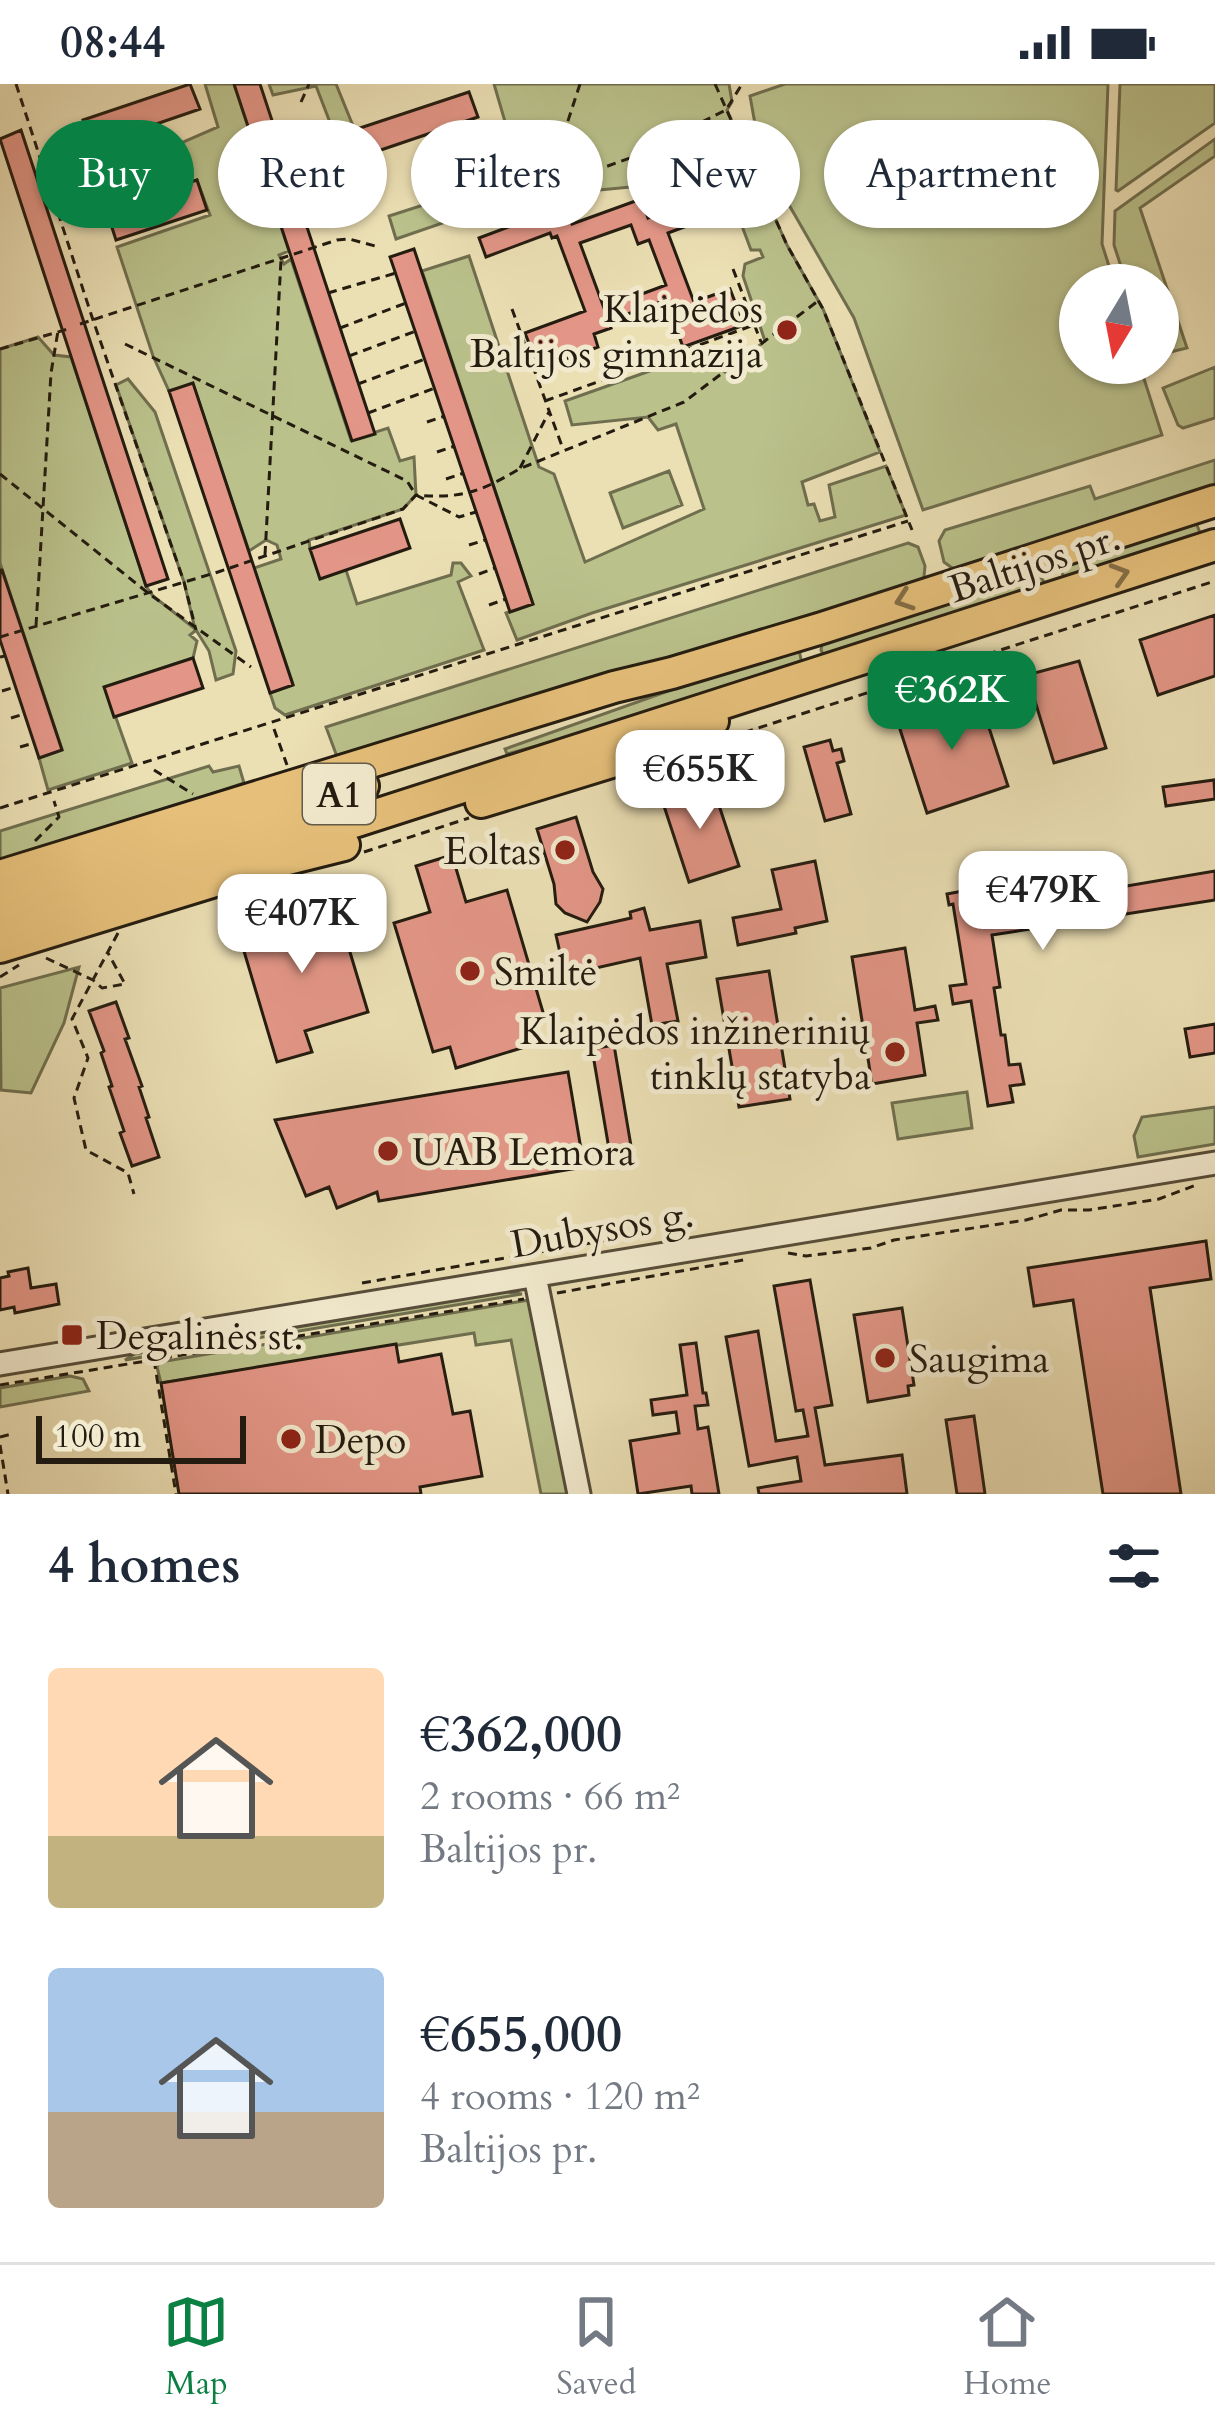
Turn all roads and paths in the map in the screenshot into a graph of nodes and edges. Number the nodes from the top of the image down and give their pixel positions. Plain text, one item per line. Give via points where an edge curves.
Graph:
1 (16, 84) edge
2 (310, 84) edge
3 (580, 84) edge
4 (715, 84) edge
5 (742, 84) edge
6 (301, 102) dead end
7 (726, 110) junction
8 (568, 120) edge
9 (603, 167) edge
10 (375, 246) dead end
11 (281, 258) junction
12 (733, 268) dead end
13 (396, 273) dead end
14 (328, 292) dead end
15 (818, 301) junction
16 (406, 303) dead end
17 (512, 309) dead end
18 (93, 320) junction
19 (80, 324) dead end
20 (754, 325) junction
21 (340, 328) dead end
22 (68, 329) dead end
23 (58, 331) junction
24 (416, 332) dead end
25 (125, 344) dead end
26 (762, 344) junction
27 (0, 350) edge
28 (349, 356) dead end
29 (425, 358) dead end
30 (358, 384) dead end
31 (435, 388) dead end
32 (545, 401) junction
33 (549, 412) junction
34 (368, 413) dead end
35 (272, 414) junction
36 (445, 416) dead end
37 (427, 422) dead end
38 (455, 446) dead end
39 (564, 451) junction
40 (436, 452) dead end
41 (519, 469) junction
42 (464, 473) dead end
43 (0, 474) edge
44 (446, 479) dead end
45 (416, 495) junction
46 (1215, 501) edge
47 (42, 507) junction
48 (476, 512) dead end
49 (908, 520) junction
50 (912, 530) dead end
51 (485, 540) dead end
52 (1215, 544) edge
53 (469, 545) dead end
54 (265, 555) junction
55 (1030, 561) junction
56 (495, 568) dead end
57 (478, 574) dead end
58 (1215, 581) edge
59 (184, 582) junction
60 (148, 593) junction
61 (506, 599) dead end
62 (1046, 599) junction
63 (489, 605) dead end
64 (36, 626) junction
65 (822, 628) junction
66 (196, 630) junction
67 (0, 637) edge
68 (251, 667) dead end
69 (826, 670) junction
70 (672, 673) junction
71 (15, 687) dead end
72 (2, 691) edge
73 (755, 693) junction
74 (836, 702) dead end
75 (24, 714) dead end
76 (11, 718) dead end
77 (274, 730) dead end
78 (34, 743) dead end
79 (20, 747) dead end
80 (290, 772) dead end
81 (54, 801) dead end
82 (0, 808) edge
83 (329, 830) junction
84 (31, 846) dead end
85 (280, 861) junction
86 (0, 876) edge
87 (0, 901) edge
88 (0, 926) edge
89 (119, 932) dead end
90 (0, 947) edge
91 (108, 952) junction
92 (39, 955) dead end
93 (93, 980) junction
94 (1212, 1173) edge
95 (134, 1194) dead end
96 (620, 1238) dead end
97 (789, 1253) dead end
98 (750, 1259) dead end
99 (362, 1282) dead end
100 (537, 1286) junction
101 (154, 1360) junction
102 (0, 1364) edge
103 (0, 1385) edge
104 (11, 1434) dead end
105 (0, 1437) edge
106 (0, 1445) edge
107 (8, 1494) edge
108 (176, 1494) edge
109 (580, 1494) edge

1 - 18 path
2 - 6 path
3 - 8 path
4 - 7 path
5 - 7 path
7 - 9 path
7 - 15 path
10 - 11 path via 337,239
11 - 18 path
11 - 35 path
12 - 20 path
13 - 14 path
15 - 26 path
15 - 49 path
16 - 21 path
17 - 32 path
18 - 19 path
18 - 59 path
20 - 26 path
20 - 32 path
22 - 23 path
23 - 27 path
23 - 47 path
24 - 28 path
25 - 35 path
26 - 39 path via 684,403
29 - 30 path
31 - 34 path
32 - 33 path
33 - 39 path
33 - 41 path
35 - 45 path via 407,481
35 - 54 path
36 - 37 path
38 - 40 path
39 - 41 path
41 - 45 path via 452,498
42 - 44 path
43 - 47 path
45 - 48 path via 459,518
45 - 54 path via 403,508
46 - 55 highway, Baltijos pr. / A1
47 - 60 path
47 - 64 path
49 - 50 path
49 - 82 path
51 - 53 path
62 -> 52 highway, Baltijos pr. / A1
54 - 59 path
55 - 62 highway via 1057,577
55 -> 65 highway, Baltijos pr. / A1
56 - 57 path
58 - 74 path
59 - 60 path
59 - 66 path
60 - 64 path
60 - 66 path
61 - 63 path
62 - 69 highway, Baltijos pr. / A1
64 - 67 path
65 - 69 highway via 812,654
65 - 70 highway, Baltijos pr. / A1
66 - 68 path
69 - 73 highway, Baltijos pr. / A1
70 - 86 highway
70 - 87 highway, A1 via 351,790
71 - 72 path
73 - 83 highway, Baltijos pr. / A1
73 - 85 highway via 657,748
75 - 76 path
77 - 80 path
78 - 79 path
81 - 84 path via 59,817
83 - 85 highway
83 - 88 highway, A1 via 270,840
85 - 90 highway
89 - 91 path
91 - 93 path
91 - 93 path via 125,984 102,988
92 - 93 path
93 - 95 path via 72,1019 88,1058 74,1098 86,1150 128,1173
94 - 97 path via 1159,1199 871,1248
94 - 100 street, Dubysos g.
96 - 99 path
98 - 100 path
100 - 101 path
100 - 102 street, Dubysos g.
100 - 109 street
101 - 103 path
101 - 108 path
104 - 105 path
106 - 107 path

